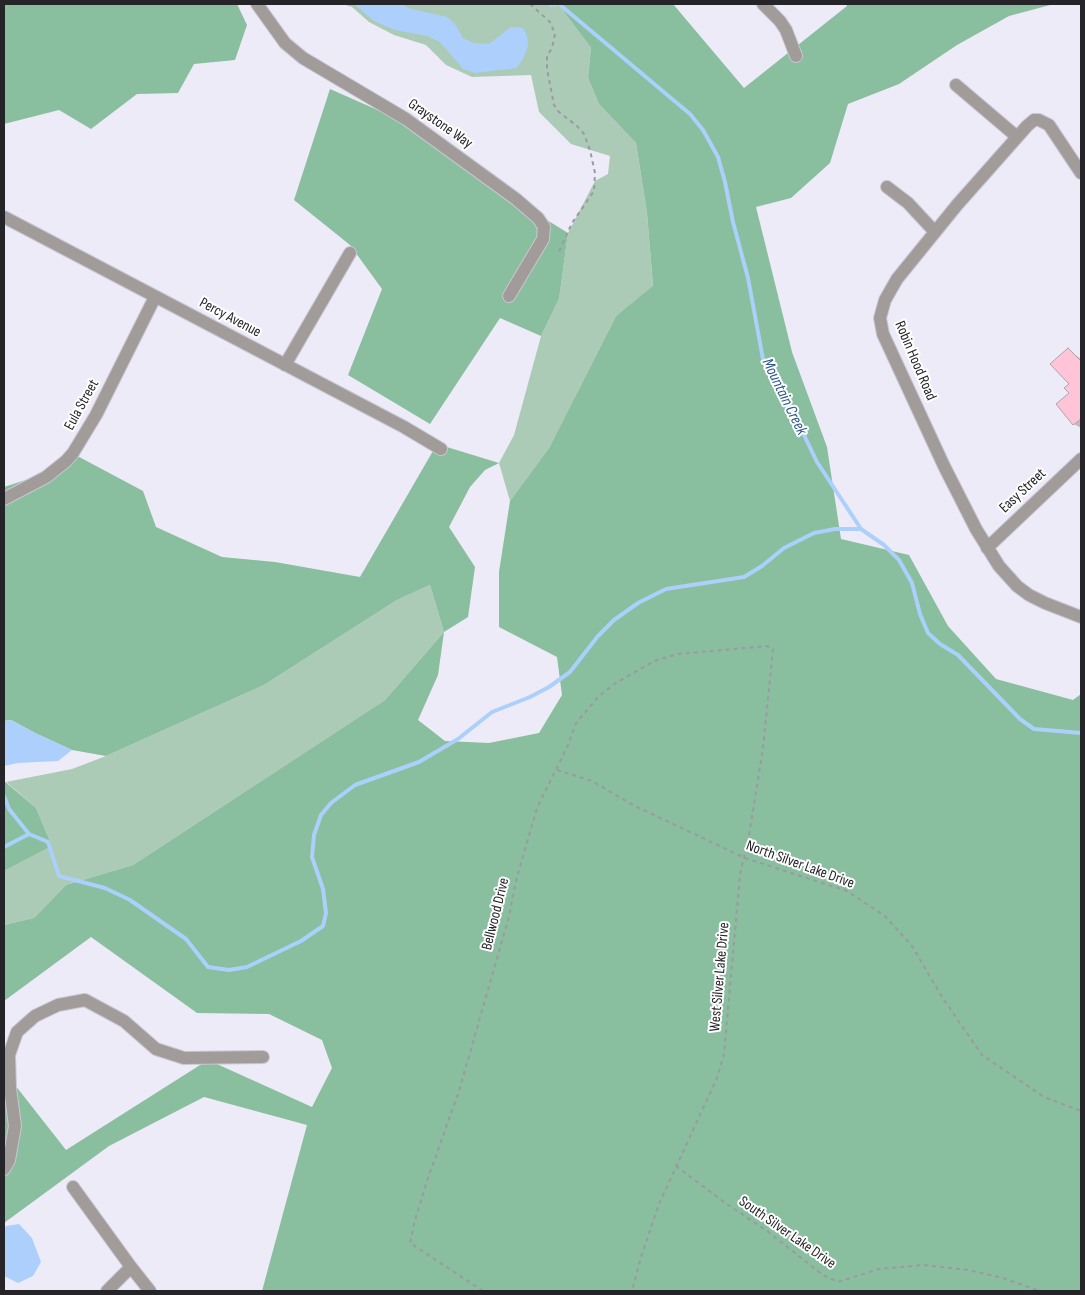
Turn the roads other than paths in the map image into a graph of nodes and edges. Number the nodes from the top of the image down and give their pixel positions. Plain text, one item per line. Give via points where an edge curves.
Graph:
1 (257, 4) edge
2 (763, 4) edge
3 (796, 56) dead end
4 (956, 85) dead end
5 (1016, 136) junction
6 (1081, 173) edge
7 (887, 187) dead end
8 (4, 217) edge
9 (935, 232) junction
10 (350, 253) dead end
11 (509, 296) dead end
12 (155, 297) junction
13 (285, 365) junction
14 (440, 449) dead end
15 (1081, 459) edge
16 (4, 499) edge
17 (987, 548) junction
18 (1081, 617) edge
19 (263, 1057) dead end
20 (4, 1169) edge
21 (73, 1187) dead end
22 (132, 1267) junction
23 (107, 1291) edge
24 (150, 1291) edge

1 - 11 street, Graystone Way via 285,43 302,58 406,119 538,218 544,226 543,239
2 - 3 street via 786,30
4 - 5 street
5 - 6 street, Robin Hood Road via 1034,120 1044,121
5 - 9 street, Robin Hood Road
7 - 9 street via 908,203
8 - 12 street, Percy Avenue
9 - 17 street, Robin Hood Road via 897,279 883,305 881,324 903,380
10 - 13 street
12 - 13 street, Percy Avenue
12 - 16 street, Eula Street via 96,415 73,453 46,478
13 - 14 street, Percy Avenue
15 - 17 street, Easy Street
17 - 18 street, Robin Hood Road via 999,566 1029,595
19 - 20 street via 184,1058 156,1048 124,1021 86,1000 58,1005 35,1016 17,1032 9,1055 15,1126 9,1160
21 - 22 street
22 - 23 street
22 - 24 street

